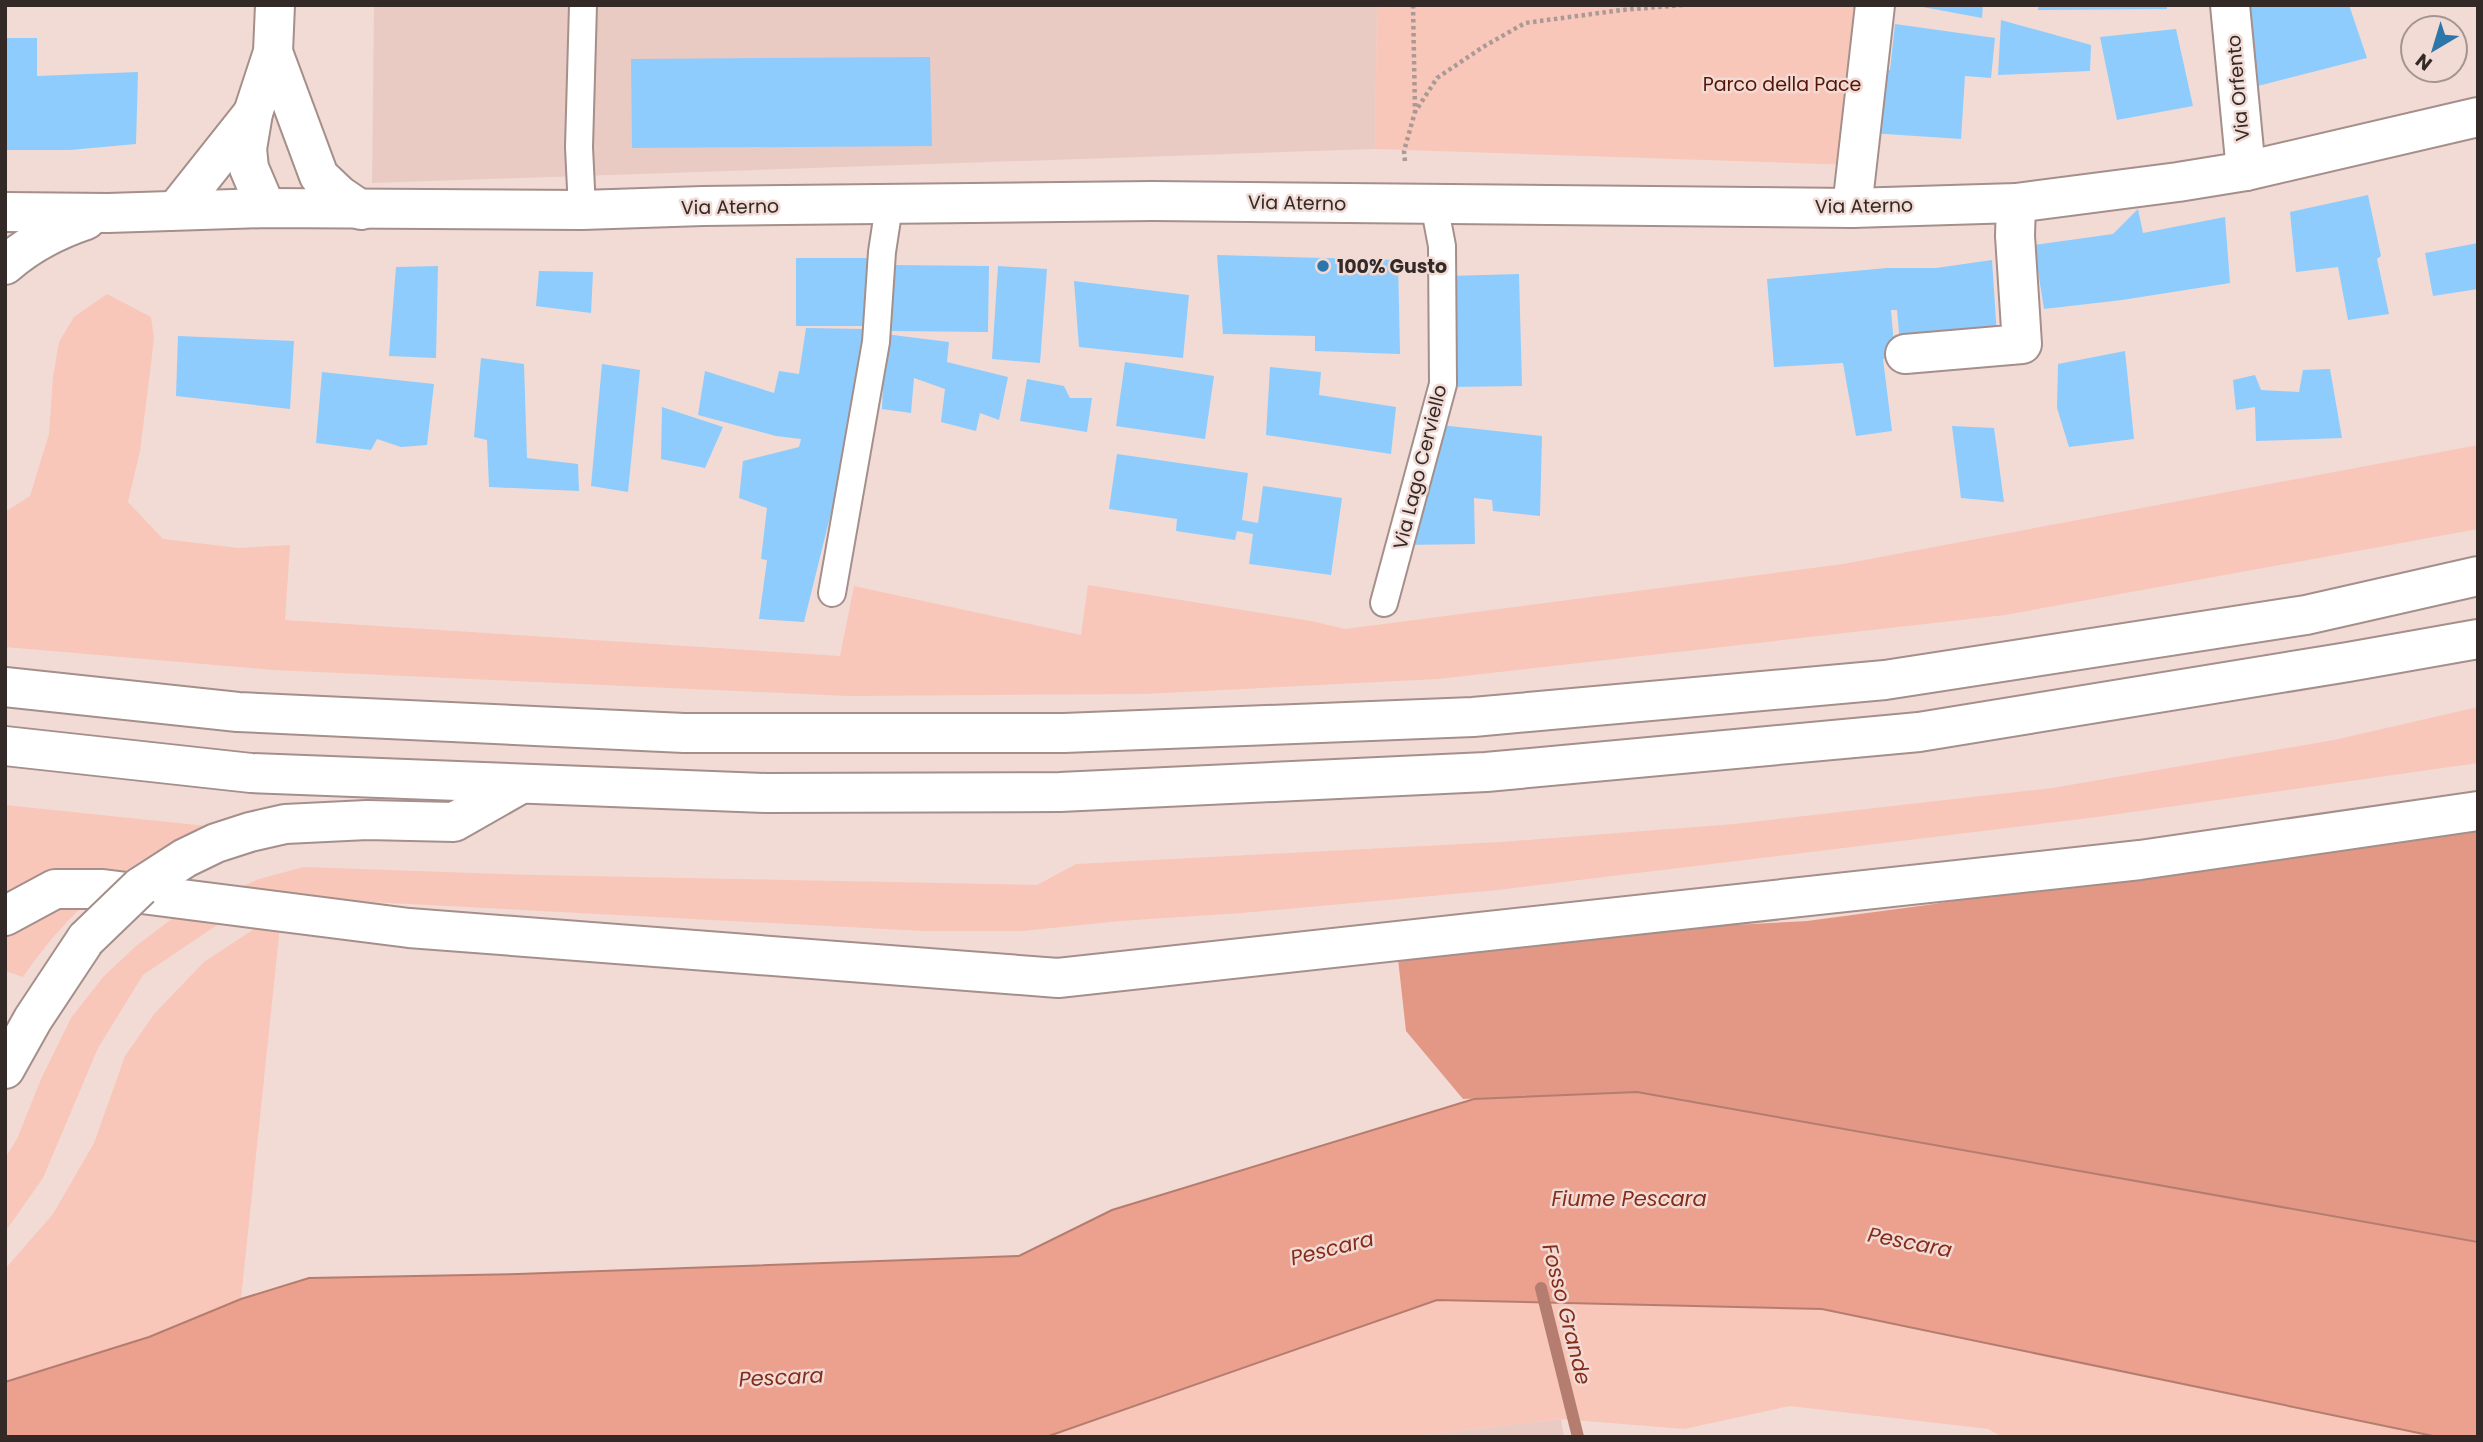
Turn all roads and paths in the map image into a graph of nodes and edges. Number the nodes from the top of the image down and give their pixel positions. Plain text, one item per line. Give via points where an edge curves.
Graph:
1 (275, 5) edge
2 (583, 5) edge
3 (1413, 5) edge
4 (1683, 5) edge
5 (1875, 5) edge
6 (2230, 5) edge
7 (273, 52) junction
8 (287, 88) junction
9 (1415, 112) junction
10 (253, 113) junction
11 (2478, 117) edge
12 (2246, 171) junction
13 (2016, 203) junction
14 (1421, 204) junction
15 (888, 205) junction
16 (266, 208) junction
17 (1852, 208) junction
18 (176, 210) junction
19 (361, 210) junction
20 (582, 210) junction
21 (5, 212) edge
22 (108, 213) junction
23 (5, 265) edge
24 (1905, 354) dead end
25 (2478, 576) edge
26 (832, 593) dead end
27 (1384, 603) dead end
28 (2478, 639) edge
29 (5, 687) edge
30 (5, 746) edge
31 (519, 785) junction
32 (2478, 811) edge
33 (5, 916) edge
34 (5, 1069) edge

1 - 7 main road
2 - 20 lane
3 - 9 path
4 - 9 path via 1525,23 1437,78
5 - 17 main road
6 - 12 main road, Via Orfento
7 - 8 main road
7 - 10 main road
8 - 16 main road via 294,167 290,180
8 - 19 main road via 319,176
9 - 14 path via 1404,151
10 - 16 main road via 248,159
10 - 18 main road
11 - 12 main road, Via Aterno
12 - 13 main road, Via Aterno
13 - 17 main road, Via Aterno
13 - 24 main road via 2022,344
14 - 15 main road, Via Aterno via 1153,201
14 - 17 main road, Via Aterno
14 - 27 lane, Via Lago Cerviello via 1441,246 1443,384
15 - 20 main road, Via Aterno
15 - 26 lane via 876,342
16 - 18 main road, Via Aterno
16 - 19 main road, Via Aterno
18 - 22 main road, Via Aterno
19 - 20 main road, Via Aterno
21 - 22 main road, Via Aterno
22 - 23 main road, Via Aterno via 54,231
25 - 29 main road via 2306,615 1885,680 1473,717 1064,733 684,733 238,712
28 - 31 main road via 1919,732 1486,772 1060,792 766,793
30 - 31 main road via 251,774
31 - 34 main road, bridge via 454,822 285,824 216,843 185,858 140,887 86,939
32 - 33 main road via 2140,860 1058,978 409,928 103,889 55,890

